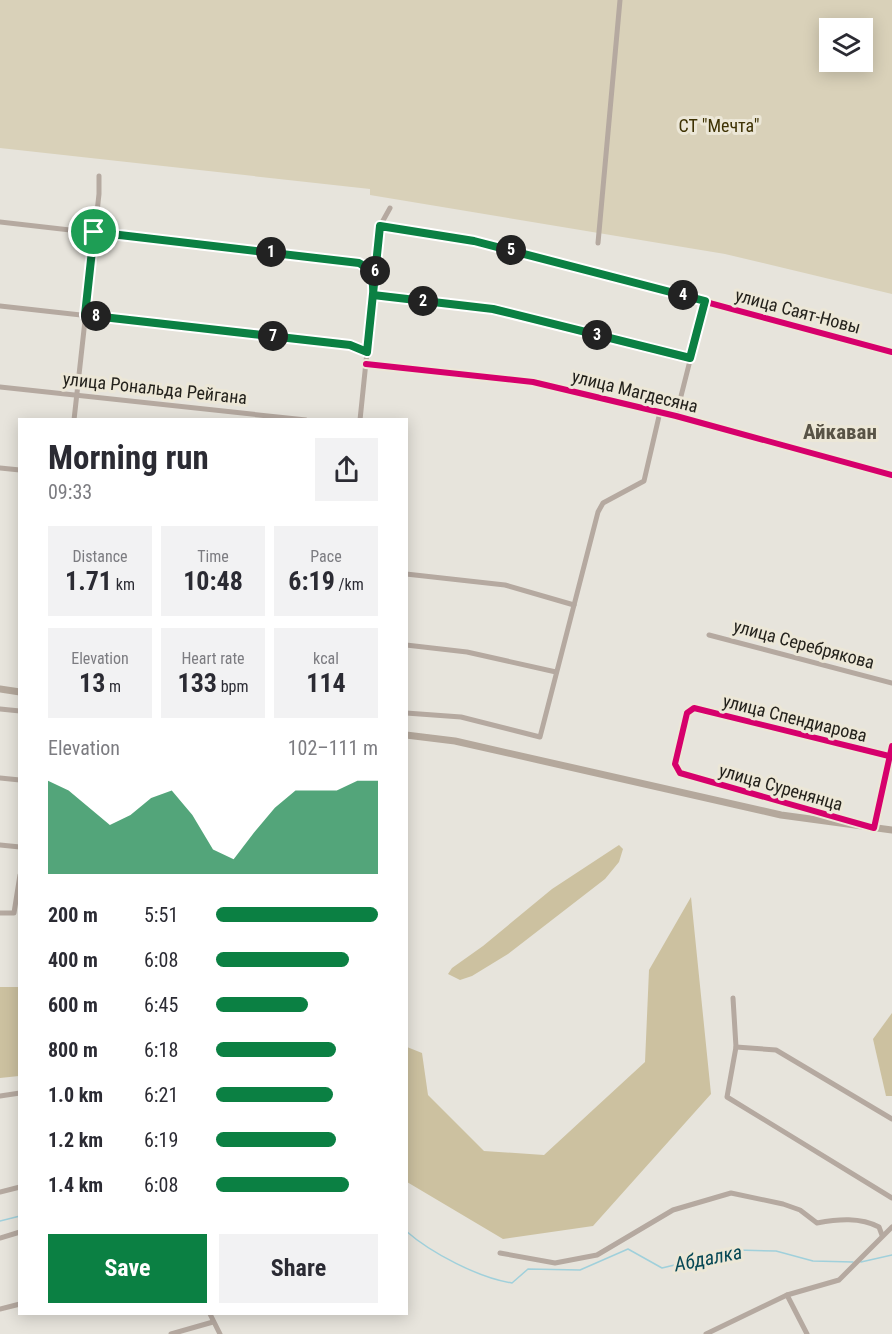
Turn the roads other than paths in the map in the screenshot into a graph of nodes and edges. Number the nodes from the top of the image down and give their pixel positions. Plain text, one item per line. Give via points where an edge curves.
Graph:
1 (621, 0) edge
2 (99, 176) dead end
3 (390, 208) dead end
4 (0, 222) edge
5 (380, 226) junction
6 (94, 232) junction
7 (598, 243) dead end
8 (374, 283) junction
9 (373, 295) junction
10 (705, 301) junction
11 (0, 306) edge
12 (85, 315) junction
13 (367, 352) junction
14 (892, 352) edge
15 (690, 358) junction
16 (366, 364) junction
17 (0, 387) edge
18 (76, 395) junction
19 (660, 412) junction
20 (676, 416) junction
21 (74, 418) edge
22 (288, 418) edge
23 (360, 418) edge
24 (0, 468) edge
25 (18, 470) edge
26 (892, 475) edge
27 (408, 574) edge
28 (574, 605) junction
29 (709, 635) dead end
30 (408, 645) edge
31 (556, 672) junction
32 (892, 683) edge
33 (0, 689) edge
34 (18, 692) edge
35 (0, 709) edge
36 (18, 711) edge
37 (408, 712) edge
38 (408, 735) edge
39 (892, 746) edge
40 (890, 756) junction
41 (680, 773) joint
42 (0, 778) edge
43 (18, 780) edge
44 (874, 828) junction
45 (892, 830) edge
46 (0, 845) edge
47 (18, 847) edge
48 (18, 888) edge
49 (0, 913) edge
50 (732, 998) dead end
51 (736, 1047) junction
52 (18, 1093) edge
53 (0, 1096) edge
54 (892, 1119) edge
55 (18, 1188) edge
56 (0, 1192) edge
57 (892, 1198) edge
58 (892, 1227) edge
59 (18, 1233) edge
60 (882, 1235) junction
61 (0, 1238) edge
62 (500, 1253) dead end
63 (787, 1295) junction
64 (18, 1304) edge
65 (0, 1309) edge
66 (210, 1315) edge
67 (213, 1322) junction
68 (171, 1334) edge
69 (220, 1334) edge
70 (706, 1334) edge
71 (807, 1334) edge

1 - 7 street
2 - 6 street
3 - 5 street
4 - 6 street
5 - 8 street
5 - 10 street, улица Саят-Новы via 474,241
6 - 8 street via 359,263
6 - 12 street
8 - 9 street
9 - 13 street
9 - 15 street via 493,309
10 - 14 street, улица Саят-Новы
10 - 15 street
11 - 12 street
12 - 13 street via 350,345
12 - 18 street
13 - 16 street
15 - 20 street
16 - 19 street, улица Магдесяна via 533,382
16 - 23 street
17 - 18 street, улица Рональда Рейгана
18 - 21 street
18 - 22 street, улица Рональда Рейгана
19 - 20 street, улица Магдесяна
19 - 28 street via 644,481 603,503 598,512
20 - 26 street, улица Магдесяна
24 - 25 street
27 - 28 street via 505,585
28 - 31 street
29 - 32 street, улица Серебрякова
30 - 31 street via 468,652
31 - 37 street via 540,737 460,717
33 - 34 main road
35 - 36 street
38 - 44 main road via 455,741 781,815
39 - 40 street
40 - 41 street, улица Спендиарова via 694,708 687,713 675,764
40 - 44 street
41 - 44 street, улица Суренянца
42 - 43 street
44 - 45 main road
46 - 47 street
48 - 49 street via 14,913
50 - 51 street
51 - 54 street via 776,1050
51 - 57 street via 727,1097
52 - 53 street
55 - 56 street
58 - 60 street
59 - 61 street
60 - 62 street via 879,1227 871,1223 843,1219 817,1223 791,1207 731,1192 673,1210 597,1255 555,1263
60 - 63 street via 849,1272 828,1285
63 - 70 street
63 - 71 street
64 - 65 street
66 - 67 street
67 - 68 street
67 - 69 street

